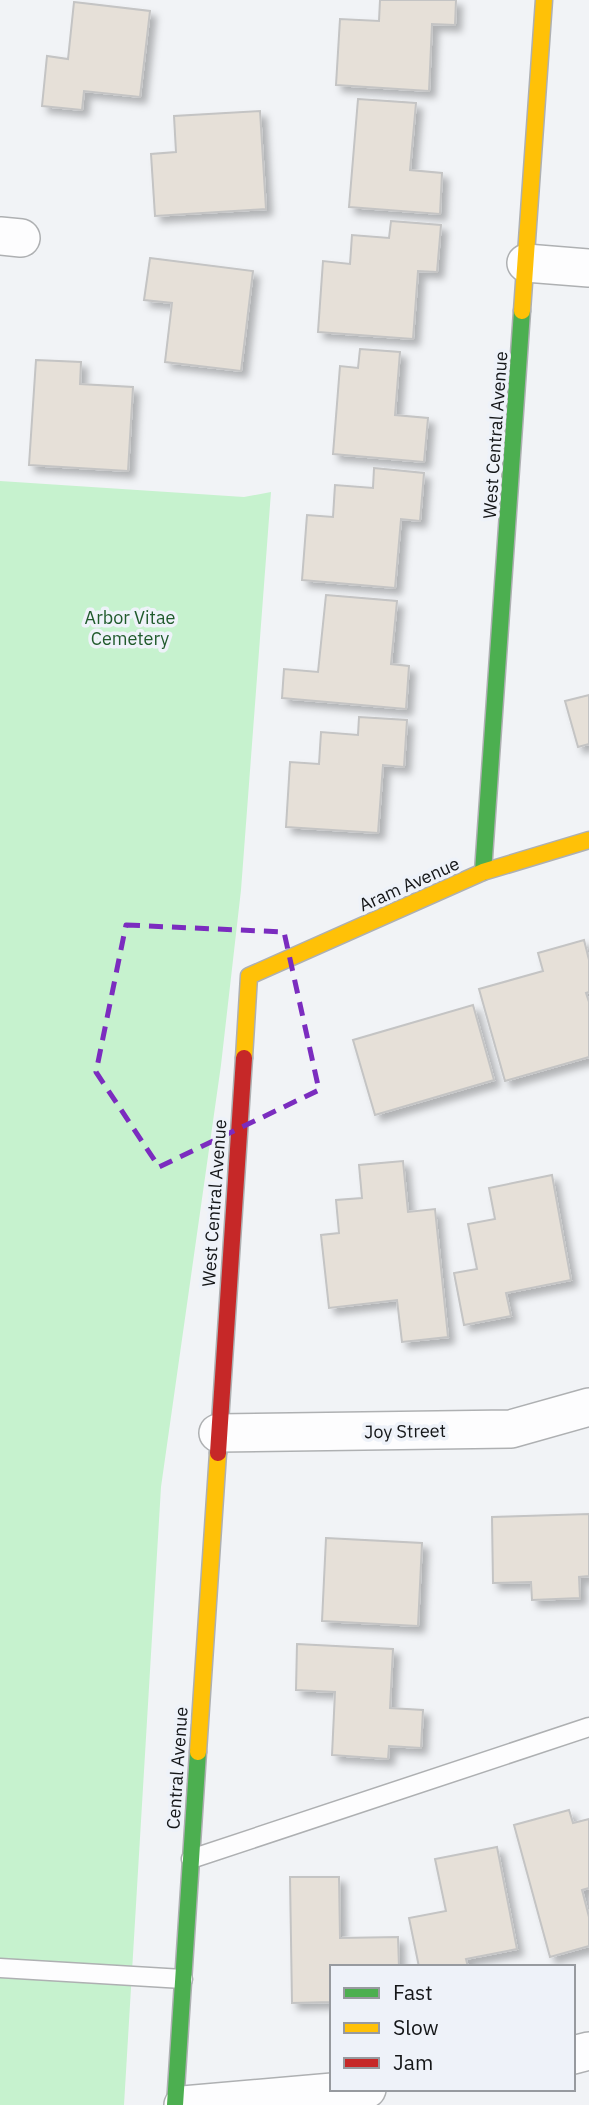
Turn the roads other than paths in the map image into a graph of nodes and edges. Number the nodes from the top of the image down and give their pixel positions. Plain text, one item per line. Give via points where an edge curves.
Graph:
1 (544, 0) edge
2 (526, 263) junction
3 (589, 268) edge
4 (589, 840) edge
5 (483, 872) junction
6 (249, 976) joint
7 (589, 1406) edge
8 (218, 1433) junction
9 (589, 1727) edge
10 (191, 1859) junction
11 (0, 1968) edge
12 (183, 1979) junction
13 (344, 2091) edge
14 (175, 2105) edge
15 (183, 2105) edge

1 - 2 street, West Central Avenue
2 - 3 street
2 - 5 street, West Central Avenue
4 - 5 street, Aram Avenue
5 - 6 street, Aram Avenue
6 - 8 street, West Central Avenue
7 - 8 street, Joy Street via 511,1429
8 - 10 street, Central Avenue
9 - 10 lane
10 - 12 street, Central Avenue
11 - 12 lane
12 - 14 street, Central Avenue
13 - 15 street

